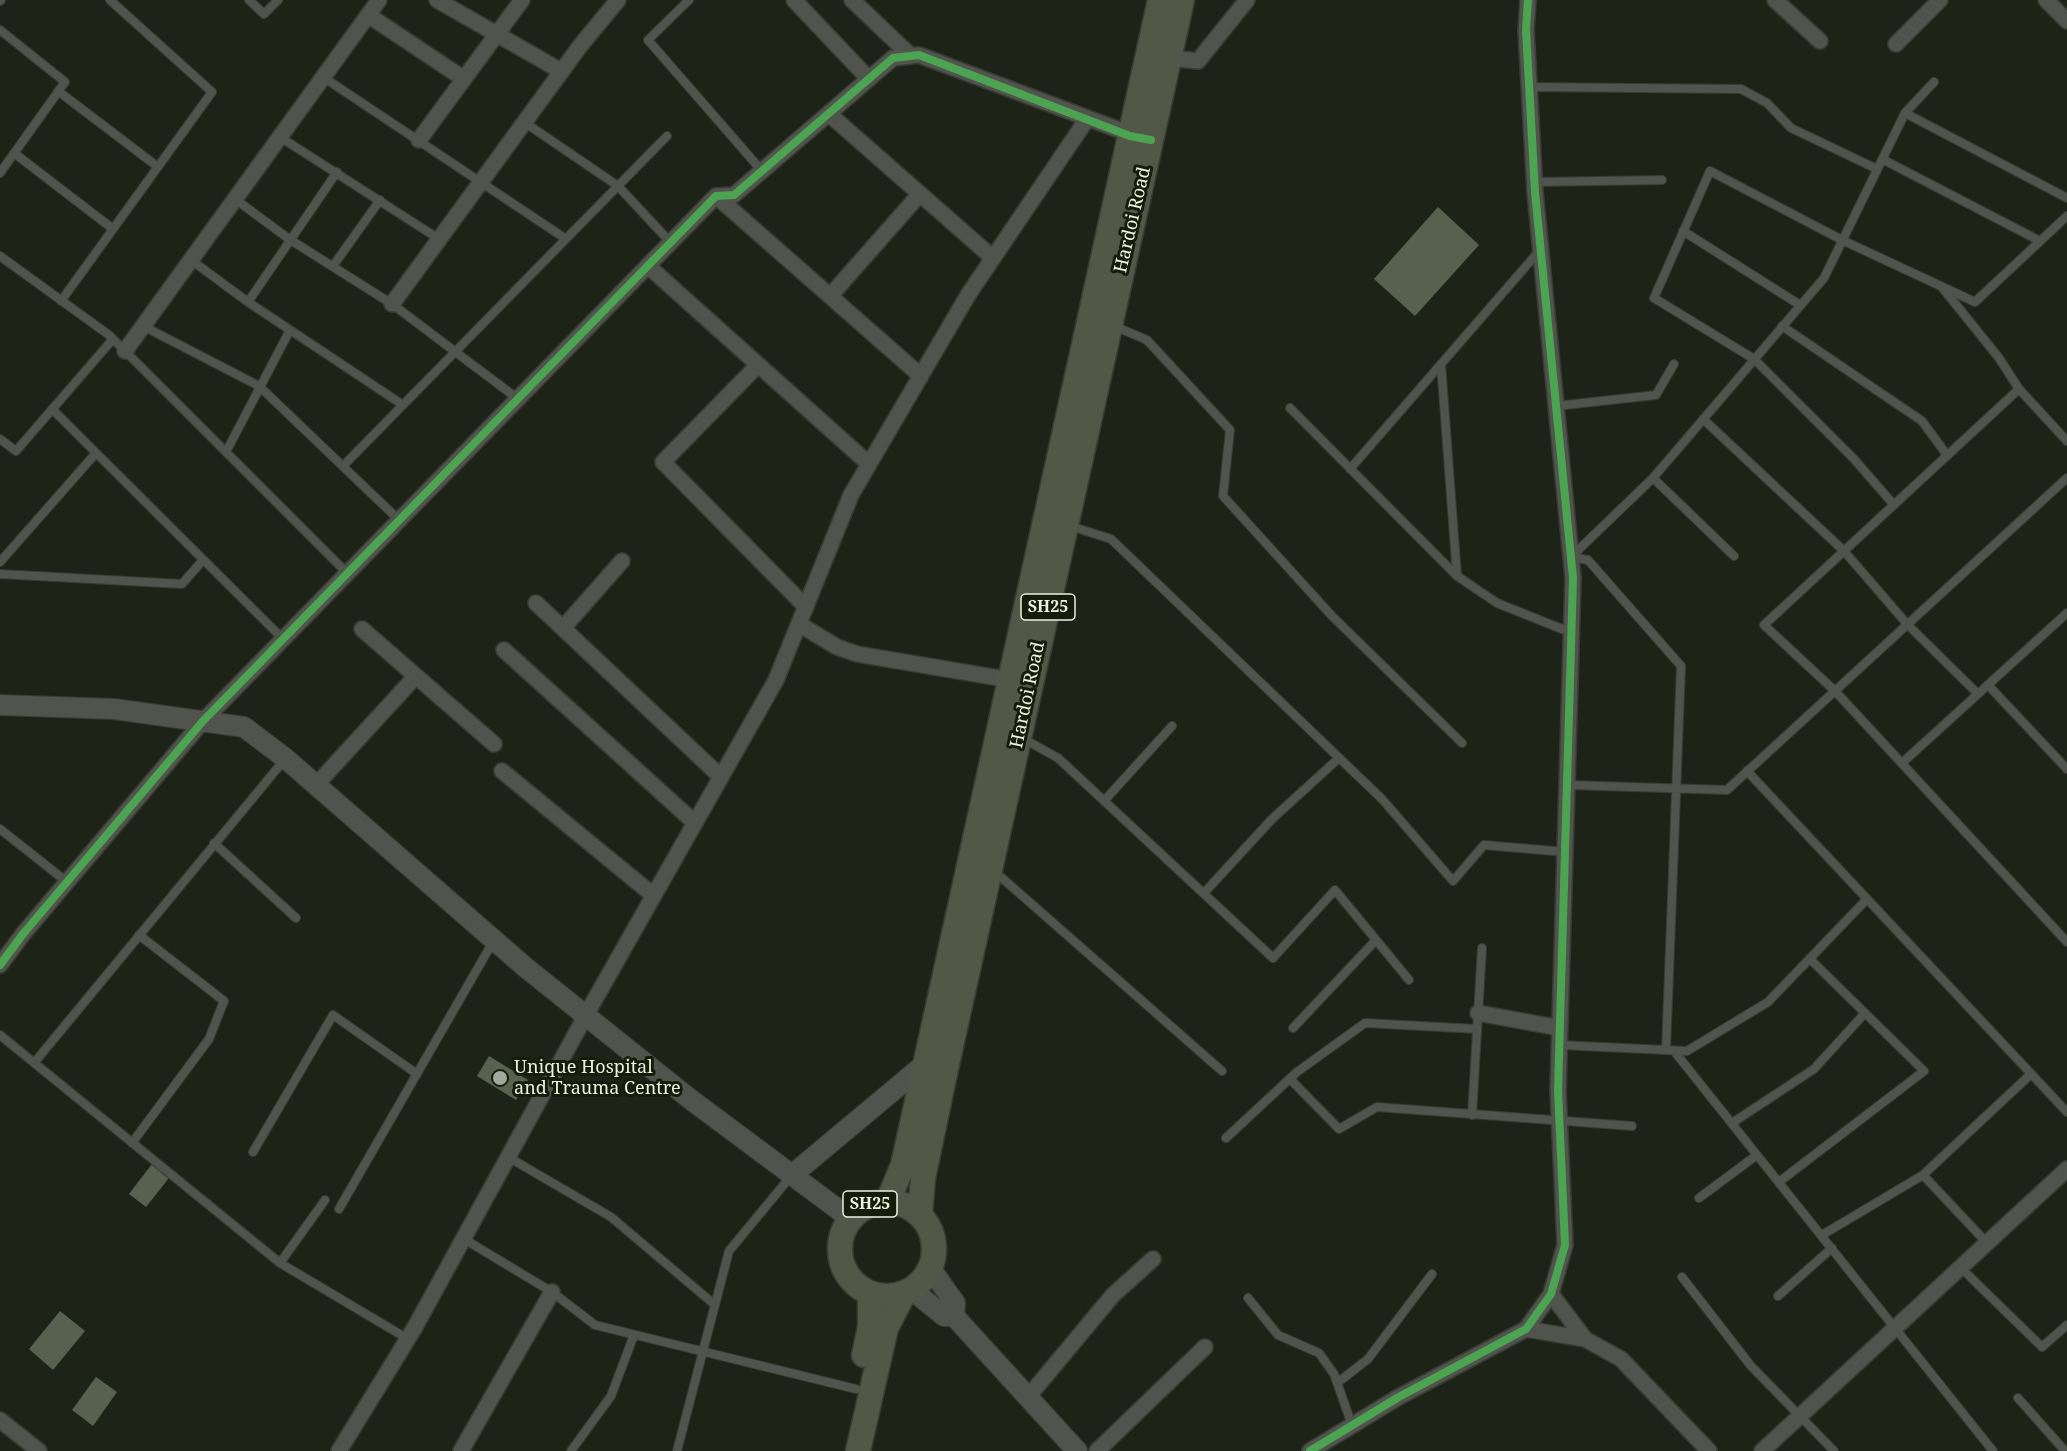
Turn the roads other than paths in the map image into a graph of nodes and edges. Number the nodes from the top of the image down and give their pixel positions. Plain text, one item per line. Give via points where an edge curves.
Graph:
1 (110, 0) edge
2 (249, 0) edge
3 (278, 0) edge
4 (379, 0) edge
5 (437, 0) edge
6 (522, 0) edge
7 (618, 0) edge
8 (688, 0) edge
9 (794, 0) edge
10 (852, 0) edge
11 (1160, 0) edge
12 (1182, 0) edge
13 (1247, 0) edge
14 (1528, 0) edge
15 (1775, 0) edge
16 (1940, 0) edge
17 (2046, 0) edge
18 (368, 15) junction
19 (2067, 21) edge
20 (0, 30) edge
21 (496, 34) junction
22 (1820, 41) dead end
23 (1896, 44) dead end
24 (911, 56) junction
25 (1169, 58) junction
26 (561, 71) junction
27 (323, 77) junction
28 (464, 79) junction
29 (869, 79) junction
30 (1934, 82) dead end
31 (1529, 87) junction
32 (58, 90) junction
33 (1905, 113) junction
34 (829, 114) junction
35 (1087, 119) junction
36 (524, 122) junction
37 (667, 136) dead end
38 (280, 137) junction
39 (1140, 138) junction
40 (419, 140) junction
41 (14, 153) junction
42 (1882, 159) junction
43 (158, 167) junction
44 (1877, 169) junction
45 (762, 171) junction
46 (337, 172) junction
47 (0, 173) edge
48 (1662, 180) dead end
49 (482, 181) junction
50 (1535, 182) junction
51 (618, 186) junction
52 (920, 194) junction
53 (716, 196) junction
54 (2067, 198) edge
55 (235, 199) junction
56 (380, 200) junction
57 (2067, 216) edge
58 (113, 229) junction
59 (1683, 231) junction
60 (289, 239) junction
61 (439, 239) junction
62 (566, 239) junction
63 (1842, 240) junction
64 (2040, 241) junction
65 (671, 243) junction
66 (1541, 249) junction
67 (0, 256) edge
68 (993, 258) junction
69 (191, 260) junction
70 (648, 266) junction
71 (333, 267) junction
72 (1940, 285) junction
73 (830, 296) junction
74 (62, 301) junction
75 (248, 302) junction
76 (392, 304) junction
77 (1800, 305) junction
78 (1110, 324) junction
79 (143, 326) junction
80 (1782, 326) junction
81 (290, 330) junction
82 (113, 339) junction
83 (125, 351) junction
84 (455, 353) junction
85 (1754, 359) junction
86 (1441, 364) junction
87 (1674, 364) dead end
88 (758, 365) junction
89 (921, 376) junction
90 (259, 386) junction
91 (2019, 389) junction
92 (518, 399) junction
93 (403, 405) junction
94 (1556, 406) junction
95 (1290, 408) dead end
96 (52, 409) junction
97 (1703, 419) junction
98 (0, 439) edge
99 (2067, 441) edge
100 (226, 452) junction
101 (96, 453) junction
102 (1947, 455) junction
103 (869, 464) junction
104 (343, 466) junction
105 (1350, 469) junction
106 (1653, 478) junction
107 (2067, 478) edge
108 (1894, 505) junction
109 (399, 520) junction
110 (1066, 525) junction
111 (1844, 551) junction
112 (1734, 556) dead end
113 (1571, 557) junction
114 (203, 560) junction
115 (622, 561) dead end
116 (0, 562) edge
117 (347, 573) junction
118 (0, 574) edge
119 (1457, 576) junction
120 (536, 603) dead end
121 (806, 606) junction
122 (2067, 613) edge
123 (799, 624) junction
124 (1907, 624) junction
125 (563, 628) junction
126 (362, 629) dead end
127 (1572, 633) junction
128 (283, 639) junction
129 (504, 650) dead end
130 (415, 677) junction
131 (1011, 680) junction
132 (1988, 685) junction
133 (1835, 691) junction
134 (1978, 694) junction
135 (0, 705) edge
136 (203, 721) junction
137 (1172, 726) dead end
138 (1009, 735) junction
139 (1462, 743) dead end
140 (494, 744) dead end
141 (285, 758) junction
142 (1339, 758) junction
143 (1902, 763) junction
144 (2067, 768) edge
145 (502, 771) dead end
146 (1747, 771) junction
147 (720, 776) junction
148 (316, 784) junction
149 (1568, 785) junction
150 (1676, 788) junction
151 (1104, 801) junction
152 (694, 822) junction
153 (0, 829) edge
154 (214, 843) junction
155 (1567, 852) junction
156 (990, 868) junction
157 (67, 882) junction
158 (1204, 893) junction
159 (653, 895) junction
160 (1867, 899) junction
161 (296, 918) dead end
162 (139, 935) junction
163 (494, 940) junction
164 (1376, 940) junction
165 (2067, 942) edge
166 (1482, 948) dead end
167 (1810, 959) junction
168 (0, 965) edge
169 (1409, 980) dead end
170 (1478, 1013) junction
171 (1864, 1013) junction
172 (586, 1015) junction
173 (1293, 1028) dead end
174 (1560, 1028) junction
175 (1477, 1029) junction
176 (0, 1035) edge
177 (1560, 1046) junction
178 (1670, 1051) junction
179 (34, 1063) junction
180 (936, 1065) junction
181 (1222, 1071) dead end
182 (417, 1074) junction
183 (2031, 1074) junction
184 (1290, 1079) junction
185 (2067, 1112) edge
186 (1472, 1114) junction
187 (1559, 1122) junction
188 (1732, 1123) junction
189 (1632, 1126) dead end
190 (1226, 1138) dead end
191 (132, 1143) junction
192 (254, 1152) dead end
193 (1757, 1155) junction
194 (508, 1157) junction
195 (2067, 1169) edge
196 (792, 1175) junction
197 (1923, 1175) junction
198 (1779, 1182) junction
199 (1699, 1198) dead end
200 (325, 1200) dead end
201 (888, 1201) junction
202 (339, 1209) dead end
203 (920, 1215) junction
204 (851, 1219) junction
205 (1822, 1235) junction
206 (464, 1239) junction
207 (1987, 1243) junction
208 (1832, 1248) junction
209 (1153, 1259) dead end
210 (280, 1263) junction
211 (930, 1268) junction
212 (1961, 1268) junction
213 (1432, 1274) dead end
214 (1682, 1277) dead end
215 (908, 1291) junction
216 (552, 1292) junction
217 (870, 1293) junction
218 (1551, 1294) junction
219 (1778, 1296) dead end
220 (1248, 1298) dead end
221 (715, 1305) junction
222 (954, 1316) junction
223 (2067, 1325) edge
224 (1896, 1328) junction
225 (1526, 1329) junction
226 (634, 1335) junction
227 (1585, 1339) junction
228 (408, 1340) junction
229 (1205, 1347) dead end
230 (702, 1352) junction
231 (1337, 1383) junction
232 (856, 1389) junction
233 (1028, 1397) junction
234 (2018, 1398) dead end
235 (1799, 1417) junction
236 (0, 1421) edge
237 (1352, 1425) junction
238 (39, 1451) edge
239 (339, 1451) edge
240 (461, 1451) edge
241 (571, 1451) edge
242 (677, 1451) edge
243 (843, 1451) edge
244 (858, 1451) edge
245 (1077, 1451) edge
246 (1098, 1451) edge
247 (1310, 1451) edge
248 (1709, 1451) edge
249 (1762, 1451) edge
250 (1834, 1451) edge
251 (1993, 1451) edge
252 (2065, 1451) edge

1 - 43 lane via 212,92
2 - 3 lane via 264,14
4 - 18 street
5 - 21 street
6 - 21 street
7 - 26 street
8 - 45 lane via 648,40
9 - 29 street
10 - 24 street
11 - 39 main road, Hardoi Road / SH25
12 - 25 main road, Hardoi Road / SH25
13 - 25 street via 1198,61
14 - 31 street
15 - 22 street
16 - 23 street
17 - 19 street
18 - 27 street
18 - 28 street
20 - 32 lane via 65,82
21 - 26 street
21 - 28 street
24 - 29 street via 893,58
24 - 35 street via 919,55
25 - 39 main road, Hardoi Road / SH25
26 - 36 street
27 - 38 street
27 - 40 lane
28 - 40 street
29 - 34 street
30 - 33 lane
31 - 44 lane via 1742,89 1767,104 1791,128
31 - 50 street
32 - 41 lane
32 - 43 lane
33 - 42 lane
33 - 54 lane
34 - 45 street
34 - 52 street
35 - 39 street
35 - 68 street
36 - 49 street
36 - 51 lane
37 - 51 lane
38 - 46 lane
38 - 55 street
39 - 78 main road, Hardoi Road / SH25
39 - 131 main road, Hardoi Road / SH25
40 - 49 lane
41 - 47 lane
41 - 58 lane
42 - 44 lane
42 - 64 lane
43 - 58 lane
44 - 63 lane
45 - 53 street via 734,195
46 - 56 lane
46 - 60 lane
48 - 50 lane
49 - 61 street
49 - 62 lane
50 - 66 street
51 - 62 lane
51 - 65 lane
52 - 68 street
52 - 73 street
53 - 65 street
53 - 73 street
55 - 60 lane
55 - 69 street
56 - 61 lane
56 - 71 lane
57 - 64 lane
58 - 74 lane
59 - 63 lane via 1710,171
59 - 77 lane
59 - 85 lane via 1654,298
60 - 71 lane
60 - 75 lane
61 - 76 street
62 - 84 lane
63 - 72 lane
63 - 77 lane via 1824,278
64 - 72 lane via 1975,302
65 - 70 street
66 - 86 lane
66 - 94 street
67 - 74 lane
68 - 89 street
69 - 75 lane
69 - 79 street
70 - 88 street
70 - 92 street
71 - 76 lane
72 - 91 lane
73 - 89 street
74 - 82 lane
75 - 81 lane
76 - 84 lane
77 - 80 lane
78 - 110 main road, Hardoi Road / SH25
78 - 139 lane via 1147,340 1230,430 1223,496 1332,616
79 - 83 street
79 - 90 lane
80 - 85 lane
80 - 102 lane via 1922,422
81 - 90 lane
81 - 93 lane
82 - 83 lane
82 - 96 lane
83 - 100 lane
84 - 92 lane
84 - 93 lane
85 - 97 lane
85 - 108 lane
86 - 105 lane
86 - 119 lane
87 - 94 lane via 1656,395
88 - 103 street
88 - 121 street via 663,462
89 - 103 street
90 - 100 lane
90 - 104 lane
91 - 99 lane
91 - 102 lane
92 - 109 street
93 - 104 lane
94 - 113 street
95 - 105 lane
96 - 98 lane via 16,451
96 - 101 lane
97 - 106 lane
97 - 111 lane
100 - 117 lane
101 - 114 lane
101 - 116 lane
102 - 108 lane
103 - 121 street via 851,495
104 - 109 lane
105 - 119 lane
106 - 112 lane
106 - 113 lane
107 - 124 lane
108 - 111 lane
109 - 117 street
110 - 138 main road, Hardoi Road / SH25
110 - 142 lane via 1111,539
111 - 124 lane
111 - 133 lane via 1764,625
113 - 127 street
113 - 150 lane via 1588,560 1681,666
114 - 118 lane via 182,584
114 - 128 lane
115 - 125 street
117 - 128 street
119 - 127 lane via 1497,603
120 - 125 street
121 - 123 street
122 - 132 lane
123 - 131 street via 857,654
123 - 147 street via 776,680
124 - 133 lane
124 - 134 lane
125 - 147 street
126 - 130 street
127 - 149 street
128 - 136 street
129 - 152 street
130 - 140 street
130 - 148 street
131 - 138 main road, Hardoi Road / SH25
132 - 134 lane
132 - 144 lane
133 - 143 lane
133 - 146 lane
134 - 143 lane
135 - 136 street via 114,709
136 - 141 street via 244,728
136 - 157 street
137 - 151 lane
138 - 151 lane via 1058,758
138 - 156 main road, Hardoi Road / SH25
138 - 180 main road, Hardoi Road / SH25
141 - 148 street
141 - 154 lane
142 - 155 lane via 1382,799 1453,881 1484,845
142 - 158 lane via 1272,819
143 - 165 lane
145 - 159 street
146 - 150 lane via 1727,790
146 - 160 lane
147 - 152 street
148 - 163 street
149 - 150 lane
149 - 155 street
150 - 178 lane
151 - 158 lane
152 - 159 street
153 - 157 lane
154 - 161 lane
154 - 162 lane
155 - 174 street
156 - 180 main road, Hardoi Road / SH25
156 - 181 lane
157 - 168 street
158 - 164 lane via 1273,958 1335,890
159 - 172 street
160 - 167 lane
160 - 183 lane
162 - 179 lane
162 - 191 lane via 224,1001 209,1039
163 - 172 street
163 - 182 lane
164 - 169 lane
164 - 173 lane
166 - 170 lane
167 - 171 lane
167 - 178 lane via 1768,1002 1687,1051
170 - 174 street
170 - 175 lane
171 - 188 lane via 1814,1069
171 - 198 lane via 1924,1071
172 - 194 street
172 - 196 street
174 - 177 street
175 - 184 lane via 1365,1023
175 - 186 lane
176 - 179 lane
177 - 178 lane
177 - 187 street
178 - 188 lane
179 - 191 lane
180 - 196 street
180 - 201 main road, Hardoi Road / SH25
180 - 203 main road, Hardoi Road / SH25
182 - 192 lane via 333,1015
182 - 202 lane
183 - 185 lane
183 - 197 lane
184 - 186 lane via 1339,1129 1377,1107
184 - 190 lane
186 - 187 lane
187 - 189 lane
187 - 218 street via 1565,1245
188 - 193 lane
191 - 210 lane
193 - 198 lane
193 - 199 lane
194 - 206 street
194 - 221 lane via 611,1217
195 - 207 street
196 - 204 street
196 - 221 lane via 729,1251
197 - 205 lane
197 - 207 lane
198 - 205 lane
200 - 210 lane
201 - 203 main road, SH25 via 906,1205
201 - 204 main road, SH25 via 870,1204
203 - 211 main road, SH25 via 931,1231 934,1252
204 - 217 main road, SH25 via 844,1229 840,1249 843,1266 852,1281
205 - 208 lane
206 - 216 lane
206 - 228 street
207 - 212 street
208 - 219 lane
208 - 224 lane
209 - 233 street via 1113,1295
210 - 228 lane
211 - 215 main road
211 - 222 street via 955,1303
212 - 223 lane via 2042,1347
212 - 224 street
213 - 231 lane via 1368,1359
214 - 235 lane via 1751,1366
215 - 217 main road via 886,1296
215 - 222 street via 944,1316
215 - 244 main road via 886,1328
216 - 226 lane via 595,1325
216 - 240 street
217 - 232 main road via 870,1327
218 - 225 street
218 - 227 street
220 - 231 lane via 1278,1335 1319,1353
221 - 230 lane
222 - 233 street
224 - 235 street
224 - 251 lane
225 - 227 street
225 - 237 street
226 - 230 lane
226 - 241 lane via 611,1396
227 - 248 street via 1621,1359
228 - 239 street
229 - 246 street
230 - 232 lane
230 - 242 lane
231 - 237 lane
232 - 243 main road
233 - 245 street
234 - 252 lane
235 - 249 street
235 - 250 lane
236 - 238 street
237 - 247 street

